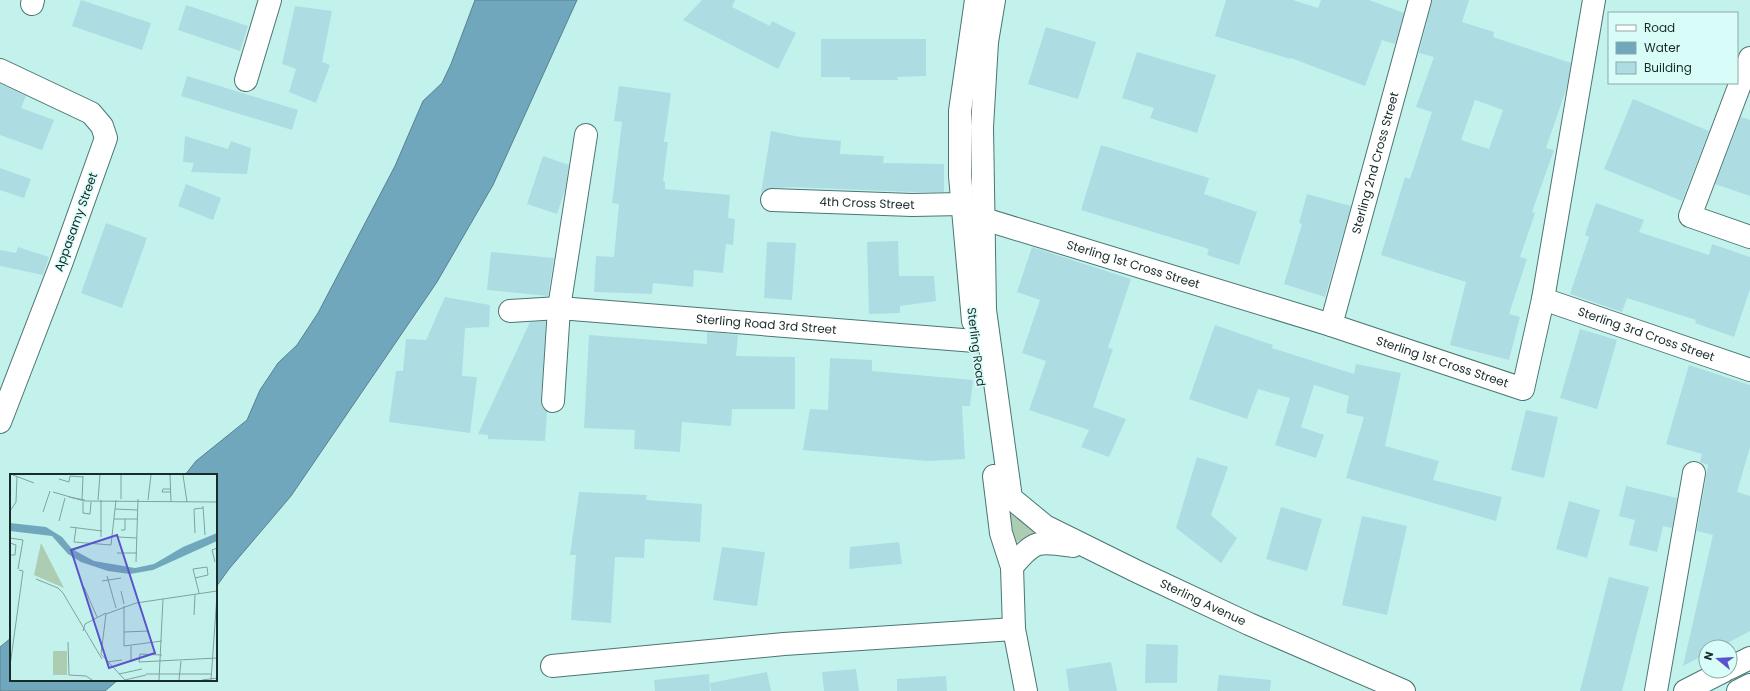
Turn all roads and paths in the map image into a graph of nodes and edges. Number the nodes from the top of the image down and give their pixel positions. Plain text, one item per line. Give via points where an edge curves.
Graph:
1 (270, 0) edge
2 (976, 0) edge
3 (994, 0) edge
4 (1420, 0) edge
5 (1594, 0) edge
6 (1750, 58) edge
7 (3, 71) edge
8 (246, 80) dead end
9 (586, 134) dead end
10 (772, 200) dead end
11 (962, 204) junction
12 (984, 219) junction
13 (1750, 237) edge
14 (1543, 298) junction
15 (559, 308) junction
16 (510, 311) dead end
17 (1331, 325) junction
18 (975, 341) junction
19 (1750, 370) edge
20 (553, 401) dead end
21 (0, 422) edge
22 (1694, 473) dead end
23 (1011, 498) joint
24 (1090, 548) junction
25 (1012, 567) junction
26 (1014, 629) junction
27 (1750, 658) edge
28 (1738, 664) edge
29 (552, 666) dead end
30 (1708, 679) edge
31 (1750, 685) edge
32 (1026, 691) edge
33 (1404, 691) edge
34 (1656, 691) edge
35 (1685, 691) edge
36 (1738, 691) edge

1 - 8 street
2 - 11 street, Sterling Road via 960,111
3 - 12 street, Sterling Road via 987,42 982,127
4 - 17 street, Sterling 2nd Cross Street
5 - 14 street, Sterling 1st Cross Street
6 - 13 street via 1690,216
7 - 21 street, Appasamy Street via 91,113 102,126 106,138
9 - 15 street
10 - 11 street, 4th Cross Street via 912,205
11 - 18 street, Sterling Road
12 - 17 street, Sterling 1st Cross Street
12 - 23 street, Sterling Road via 985,310
14 - 17 street, Sterling 1st Cross Street via 1523,389
14 - 19 street, Sterling 3rd Cross Street
15 - 16 street, Sterling Road 3rd Street
15 - 18 street, Sterling Road 3rd Street
15 - 20 street
18 - 25 street, Sterling Road via 1001,533
22 - 34 street
23 - 24 street, Sterling Avenue via 1045,526
24 - 25 street via 1045,542 1026,550
24 - 33 street, Sterling Avenue via 1249,624
25 - 26 street, Sterling Road
26 - 29 street via 784,644
26 - 32 street, Sterling Road
27 - 28 street
30 - 35 street
31 - 36 street

